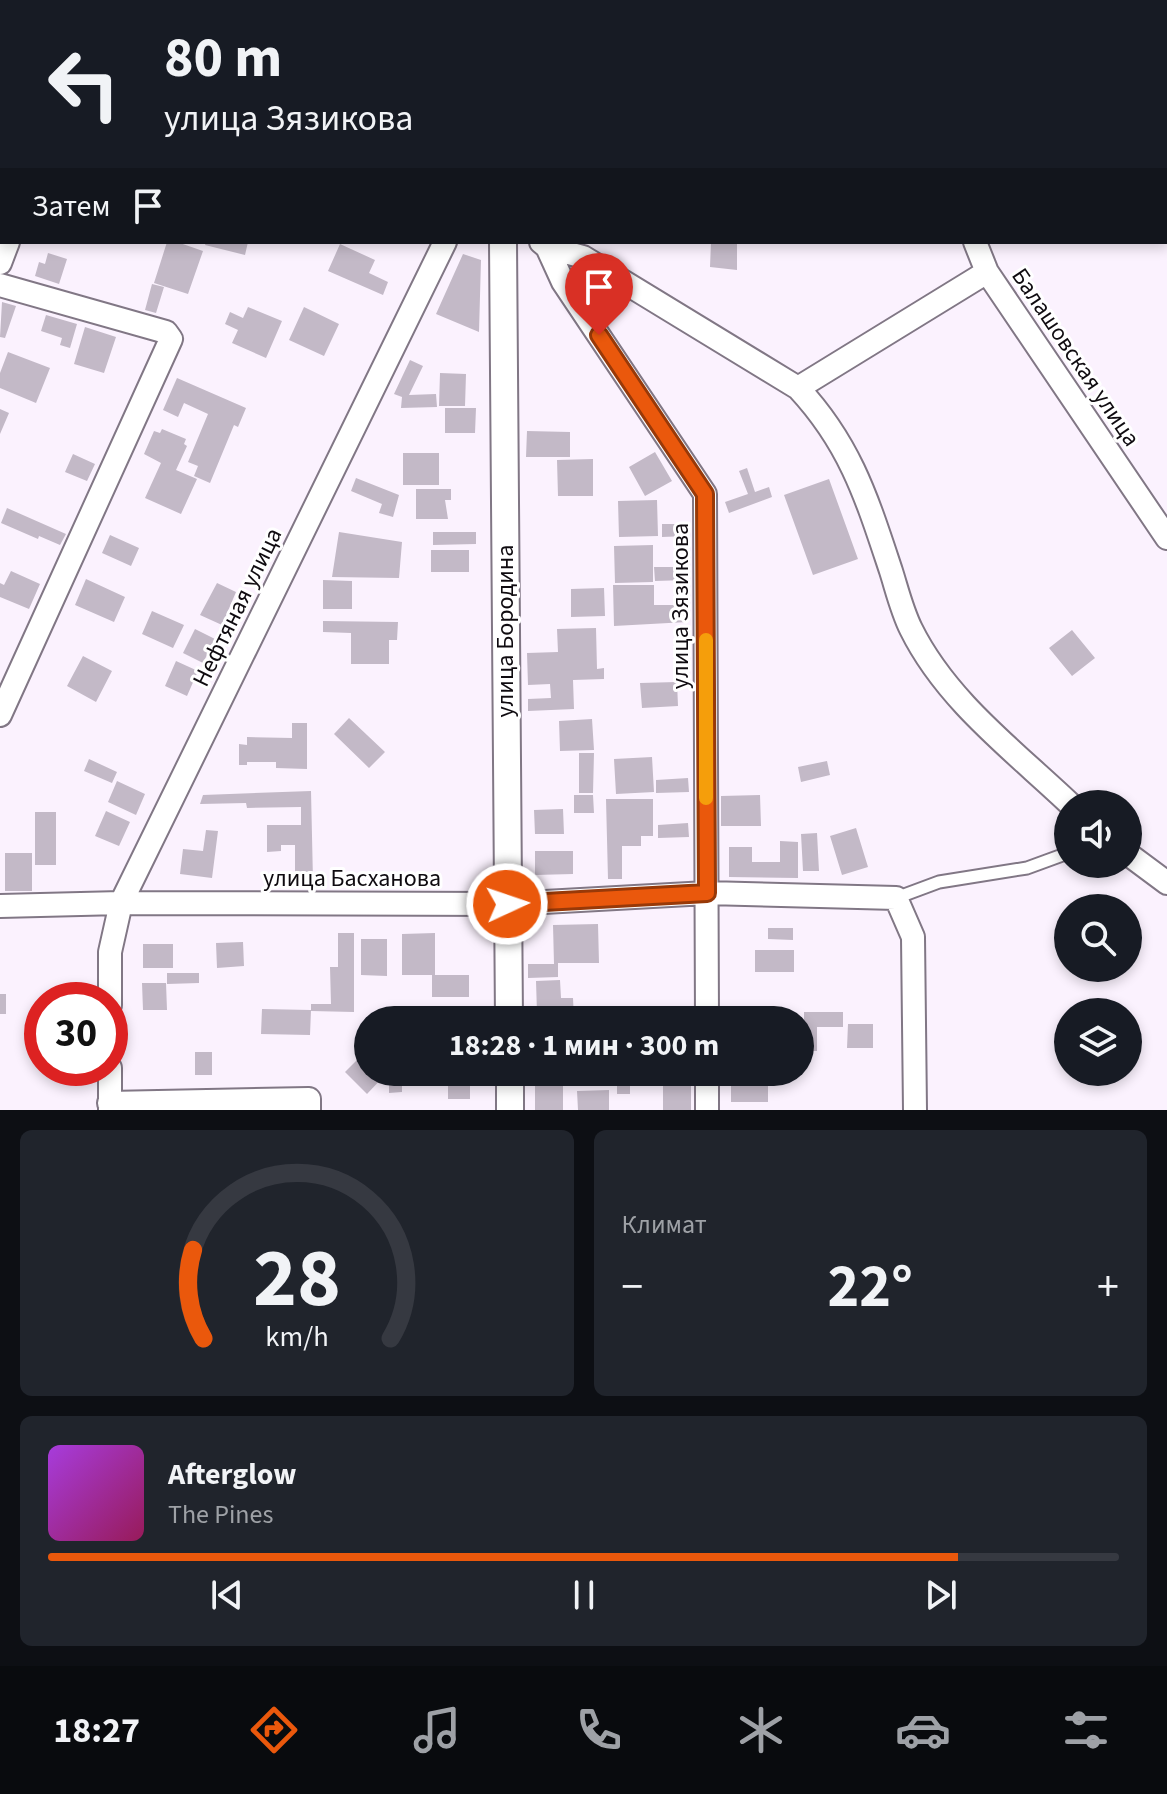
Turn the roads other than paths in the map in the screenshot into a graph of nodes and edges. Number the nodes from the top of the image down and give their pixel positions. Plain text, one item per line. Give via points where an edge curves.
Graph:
1 (7, 244) edge
2 (444, 244) edge
3 (503, 244) edge
4 (976, 244) edge
5 (544, 245) edge
6 (0, 263) edge
7 (987, 272) junction
8 (0, 285) edge
9 (798, 388) junction
10 (1167, 538) edge
11 (0, 715) edge
12 (1055, 790) edge
13 (1054, 858) edge
14 (1142, 864) edge
15 (1167, 883) edge
16 (707, 893) junction
17 (896, 898) junction
18 (121, 903) junction
19 (507, 904) junction
20 (0, 906) edge
21 (110, 982) edge
22 (509, 1006) edge
23 (707, 1006) edge
24 (110, 1086) edge
25 (510, 1086) edge
26 (707, 1086) edge
27 (110, 1107) edge
28 (309, 1110) edge
29 (510, 1110) edge
30 (707, 1110) edge
31 (915, 1110) edge

1 - 6 street
2 - 18 street, Нефтяная улица
3 - 19 street, улица Бородина
4 - 7 street, Балашовская улица
5 - 9 street via 583,257
5 - 16 street, улица Зязикова via 563,282 705,494
7 - 9 street
7 - 10 street, Балашовская улица
8 - 11 street via 166,332 171,339
9 - 12 street via 844,448 861,481 910,628 948,689
13 - 17 lane via 1027,868 939,882
14 - 15 street
16 - 17 street, улица Басханова
16 - 19 street, улица Басханова
16 - 23 street, улица Зязикова
17 - 31 street via 913,937
18 - 19 street, улица Басханова
18 - 20 street, улица Басханова
18 - 21 street, Нефтяная улица via 110,952
19 - 22 street, улица Бородина
24 - 27 street
25 - 29 street
26 - 30 street
27 - 28 street via 309,1099

